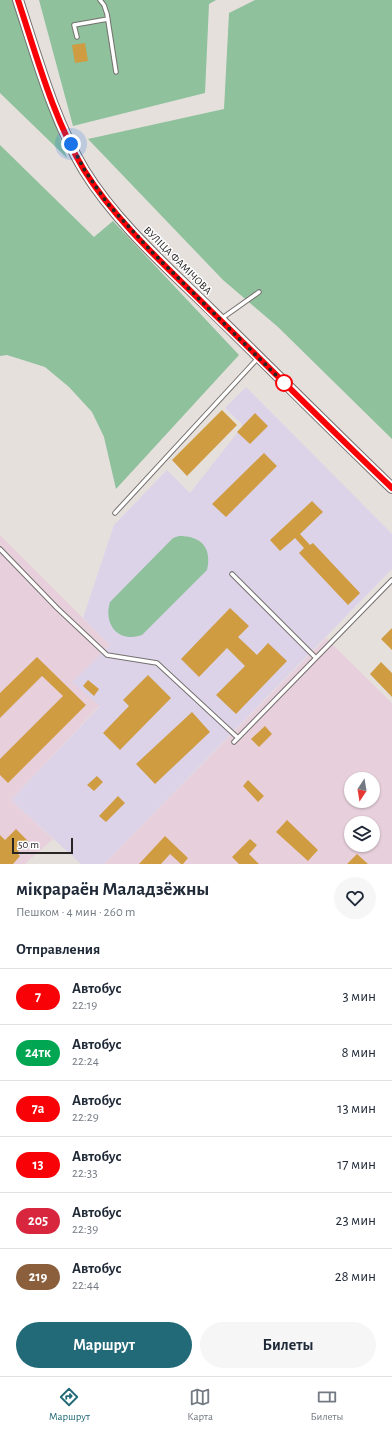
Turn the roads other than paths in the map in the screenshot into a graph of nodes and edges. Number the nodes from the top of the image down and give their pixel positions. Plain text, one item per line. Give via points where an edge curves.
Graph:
1 (18, 0) edge
2 (100, 0) edge
3 (108, 19) junction
4 (77, 37) dead end
5 (116, 72) dead end
6 (258, 292) dead end
7 (220, 319) junction
8 (259, 357) junction
9 (392, 488) edge
10 (115, 513) dead end
11 (0, 549) edge
12 (232, 574) dead end
13 (392, 580) edge
14 (316, 658) junction
15 (238, 738) junction
16 (234, 742) dead end

1 - 7 main road, ВУЛІЦА ФАМІЧОВА via 49,93 84,169 107,203
2 - 3 lane
3 - 4 lane via 74,25
3 - 5 lane
6 - 7 lane
7 - 8 main road, ВУЛІЦА ФАМІЧОВА
8 - 9 main road, ВУЛІЦА ФАМІЧОВА
8 - 10 lane
11 - 15 lane via 107,655 157,663
12 - 14 lane
13 - 14 lane
14 - 15 lane
15 - 16 lane

